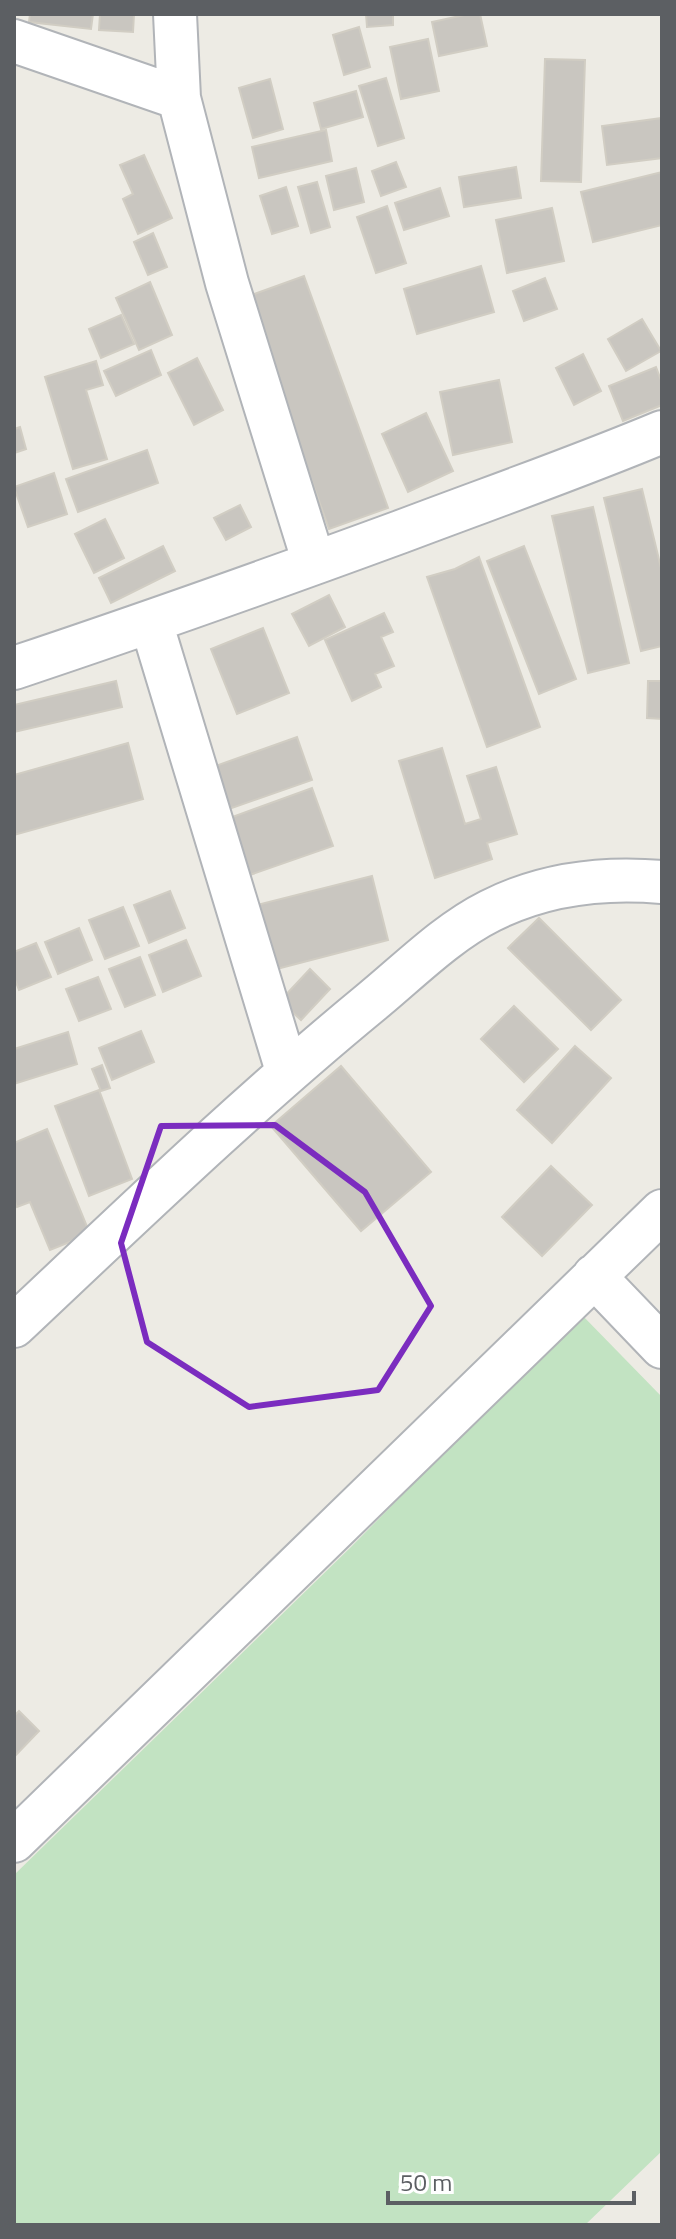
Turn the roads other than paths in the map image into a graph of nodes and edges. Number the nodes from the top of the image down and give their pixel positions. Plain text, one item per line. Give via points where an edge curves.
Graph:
1 (175, 14) edge
2 (14, 41) edge
3 (179, 98) junction
4 (662, 432) edge
5 (593, 461) junction
6 (662, 467) edge
7 (314, 563) junction
8 (151, 622) junction
9 (14, 668) edge
10 (662, 882) edge
11 (287, 1071) junction
12 (662, 1211) edge
13 (594, 1276) junction
14 (14, 1326) edge
15 (662, 1347) edge
16 (14, 1841) edge

1 - 3 street
2 - 3 street
3 - 7 street via 227,283
4 - 5 street
5 - 6 street
5 - 7 street
7 - 8 street
8 - 9 street
8 - 11 street
10 - 11 street via 623,879 564,887 490,911 456,932
11 - 14 street
12 - 13 street
13 - 15 street
13 - 16 street

